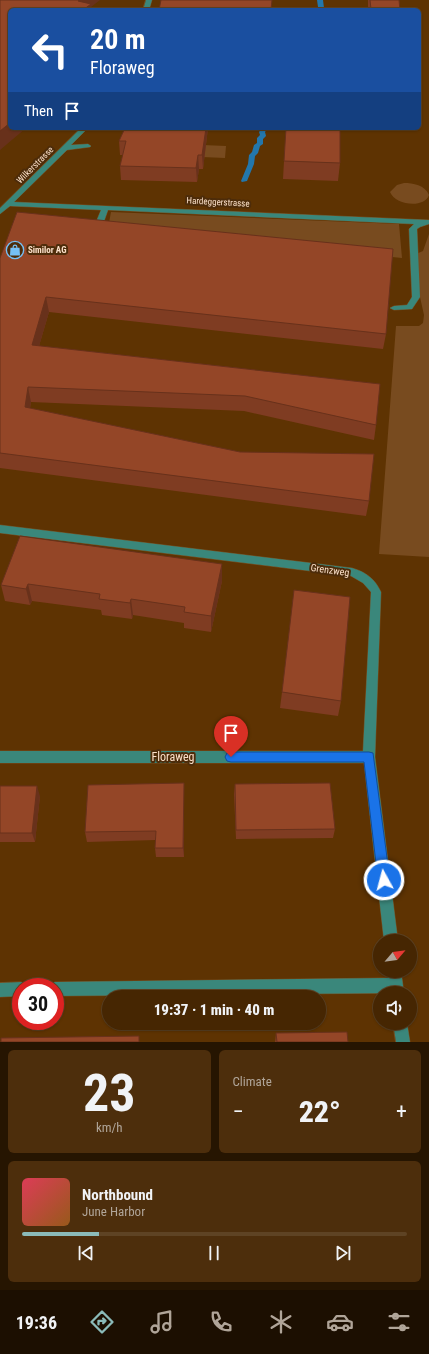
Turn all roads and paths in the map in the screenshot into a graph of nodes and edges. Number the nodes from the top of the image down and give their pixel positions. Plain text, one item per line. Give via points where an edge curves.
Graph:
1 (83, 130) edge
2 (88, 146) dead end
3 (65, 148) junction
4 (9, 204) junction
5 (106, 207) junction
6 (0, 212) edge
7 (428, 222) edge
8 (98, 227) edge
9 (394, 308) dead end
10 (0, 529) edge
11 (369, 757) junction
12 (0, 758) edge
13 (390, 934) edge
14 (396, 983) edge
15 (12, 989) edge
16 (64, 989) edge
17 (0, 990) edge
18 (401, 1030) edge
19 (403, 1042) edge

1 - 3 street, Wilkerstrasse
2 - 3 street, Wilkerstrasse
3 - 4 street, Wilkerstrasse
4 - 5 street, Hardeggerstrasse
4 - 6 street, Wilkerstrasse
5 - 7 street, Hardeggerstrasse
5 - 8 street
7 - 9 street, Hardeggerstrasse via 413,229 416,297 409,307
10 - 11 street, Grenzweg via 352,572 359,575 373,586 376,592
11 - 12 street, Floraweg
11 - 13 street, Grenzweg
14 - 16 street
15 - 17 street
18 - 19 street

